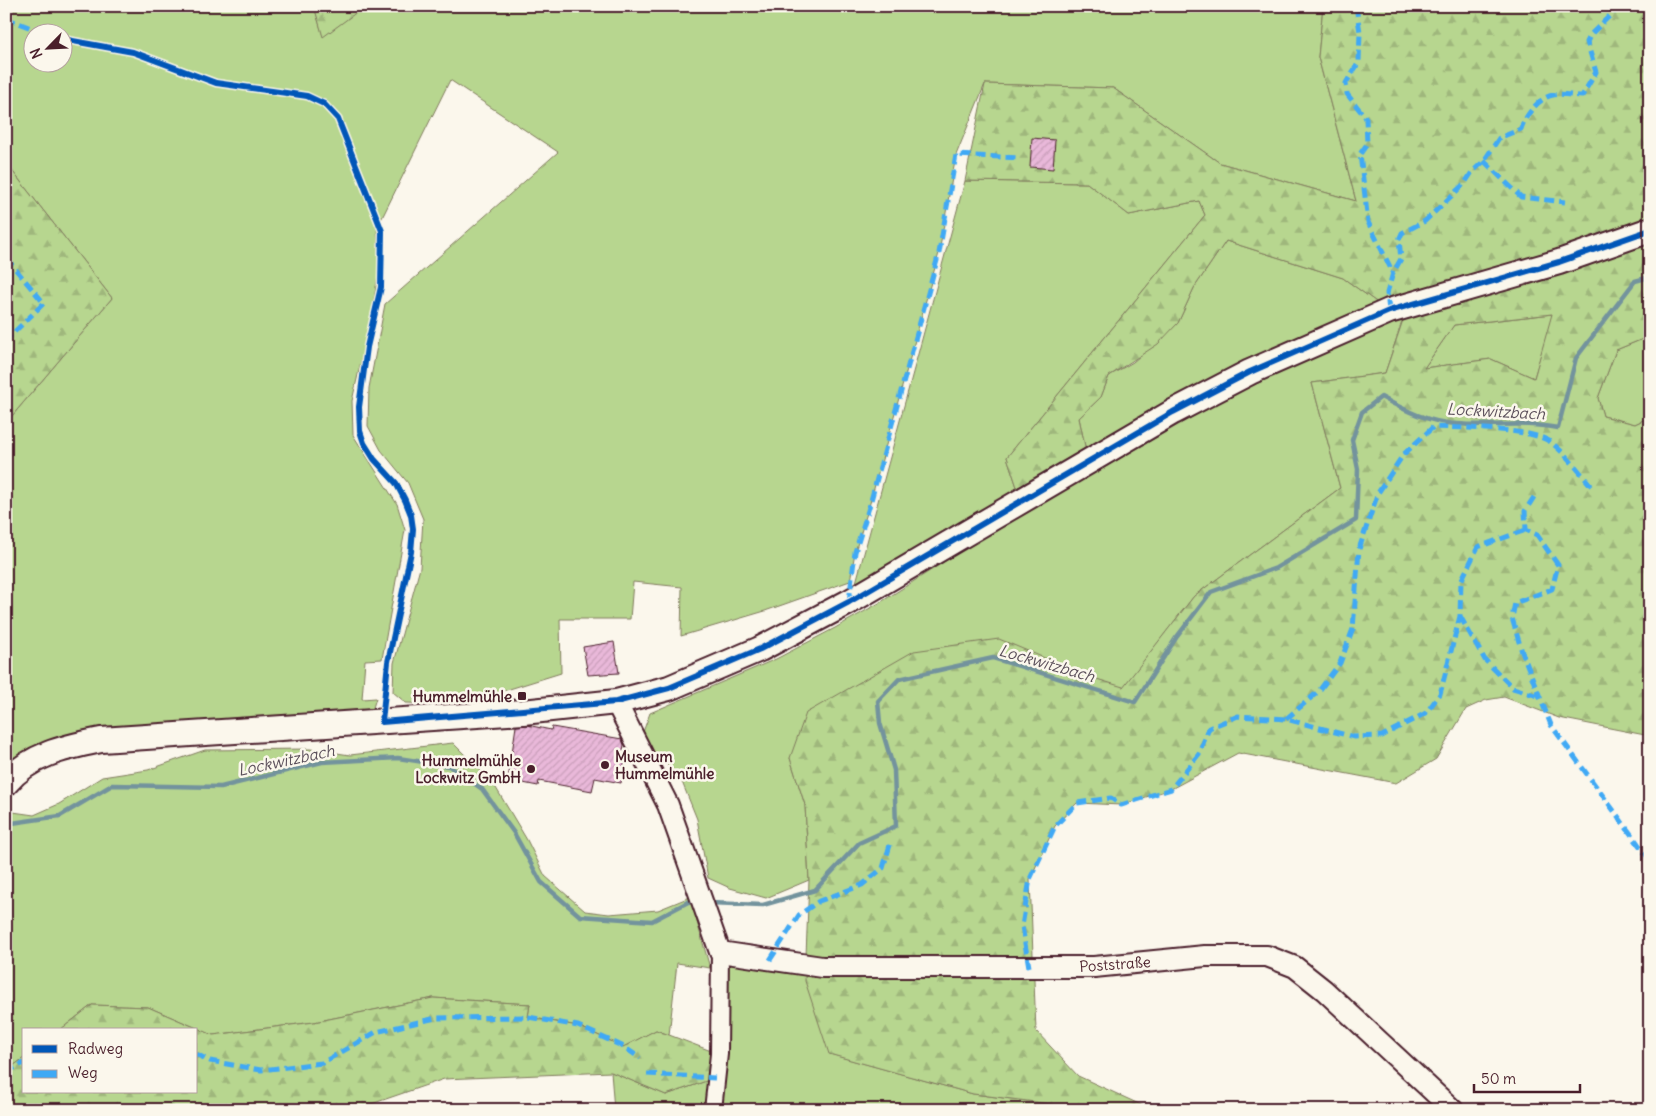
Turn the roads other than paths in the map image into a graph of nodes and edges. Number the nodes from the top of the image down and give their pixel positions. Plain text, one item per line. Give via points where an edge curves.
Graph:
1 (1650, 230) edge
2 (616, 702) junction
3 (6, 783) edge
4 (720, 952) junction
5 (713, 1110) edge
6 (1453, 1110) edge

1 - 2 main road via 1559,262 1389,311 1250,372 1174,412 848,602 760,649 669,688
2 - 3 main road via 382,722 101,740 61,748 33,760
2 - 4 street via 668,806
4 - 5 street via 719,1054
4 - 6 street, Poststraße via 822,967 1094,967 1205,956 1267,956 1295,967 1324,990

